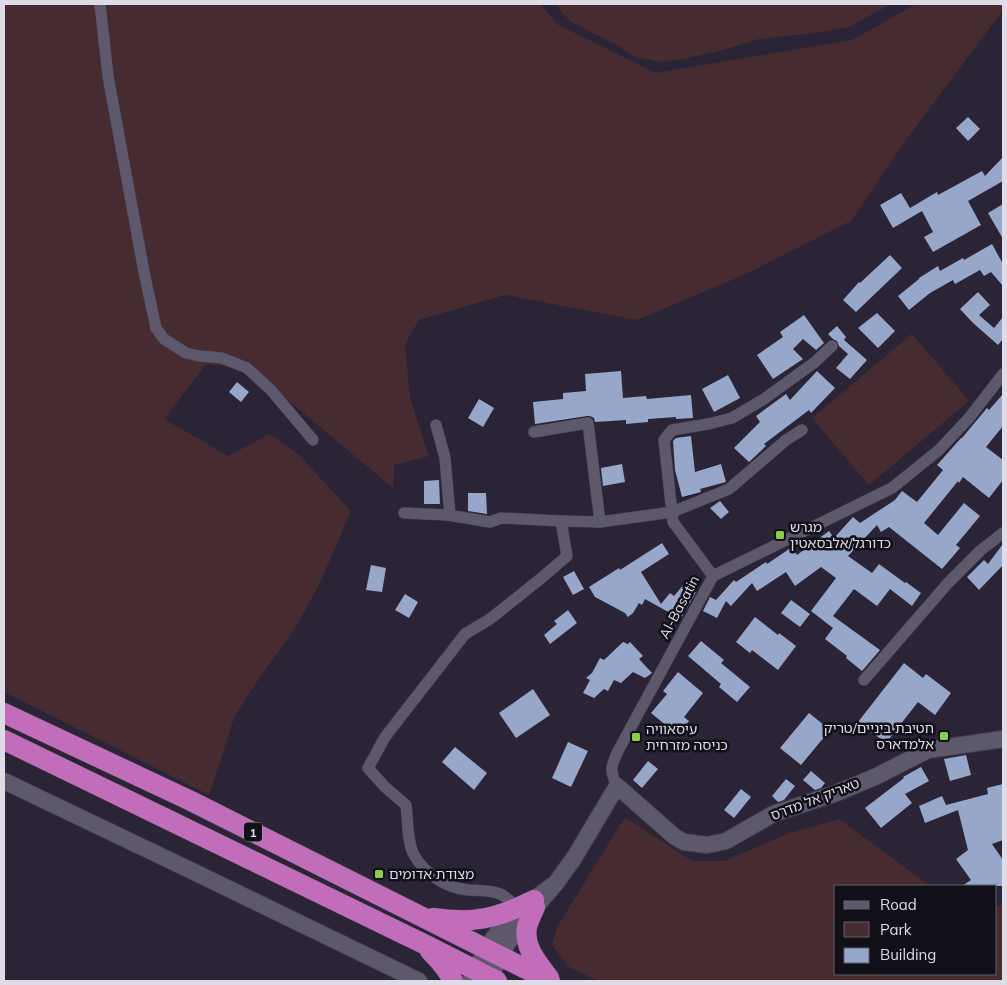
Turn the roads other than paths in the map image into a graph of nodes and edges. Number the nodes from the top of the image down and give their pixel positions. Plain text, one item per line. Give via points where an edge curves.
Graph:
1 (100, 4) edge
2 (832, 346) dead end
3 (1003, 374) edge
4 (436, 425) dead end
5 (802, 430) dead end
6 (534, 432) dead end
7 (313, 440) dead end
8 (672, 512) junction
9 (404, 513) dead end
10 (450, 515) junction
11 (561, 521) junction
12 (600, 522) junction
13 (1003, 533) edge
14 (713, 576) junction
15 (864, 680) dead end
16 (4, 713) edge
17 (1003, 739) edge
18 (4, 740) edge
19 (4, 781) edge
20 (617, 786) junction
21 (526, 912) junction
22 (423, 917) junction
23 (424, 944) junction
24 (493, 952) junction
25 (484, 978) edge
26 (419, 981) edge
27 (453, 981) edge
28 (551, 981) edge

1 - 7 street via 108,76 156,328 164,339 186,353 222,358 247,368 271,390
2 - 8 street via 815,362 732,418 672,430 664,440
3 - 14 street, Al-Basatin via 969,418 938,450 892,488
4 - 10 street via 445,458
5 - 8 street via 729,489
6 - 12 street via 588,423
8 - 12 street
8 - 14 street via 673,522
9 - 10 street
10 - 11 street via 490,522 501,518
11 - 12 street
11 - 21 street via 567,556 465,634 385,737 368,768 406,805 414,854 426,870 441,882 456,888 494,891
13 - 15 street via 948,583
14 - 20 street, Al-Basatin via 611,766
16 - 22 highway, 1 via 191,801
17 - 20 street, טאריק אל מדרס via 928,750 876,776 773,814 726,840 707,845 684,842 675,837
18 - 23 highway, 1
19 - 26 street
20 - 21 street via 556,884
21 - 22 highway via 479,920
21 - 24 street via 507,944
21 - 28 highway via 528,944 533,958
22 - 24 highway, 1
23 - 25 highway, 1
23 - 27 highway via 440,960
24 - 25 street
24 - 28 highway, 1

